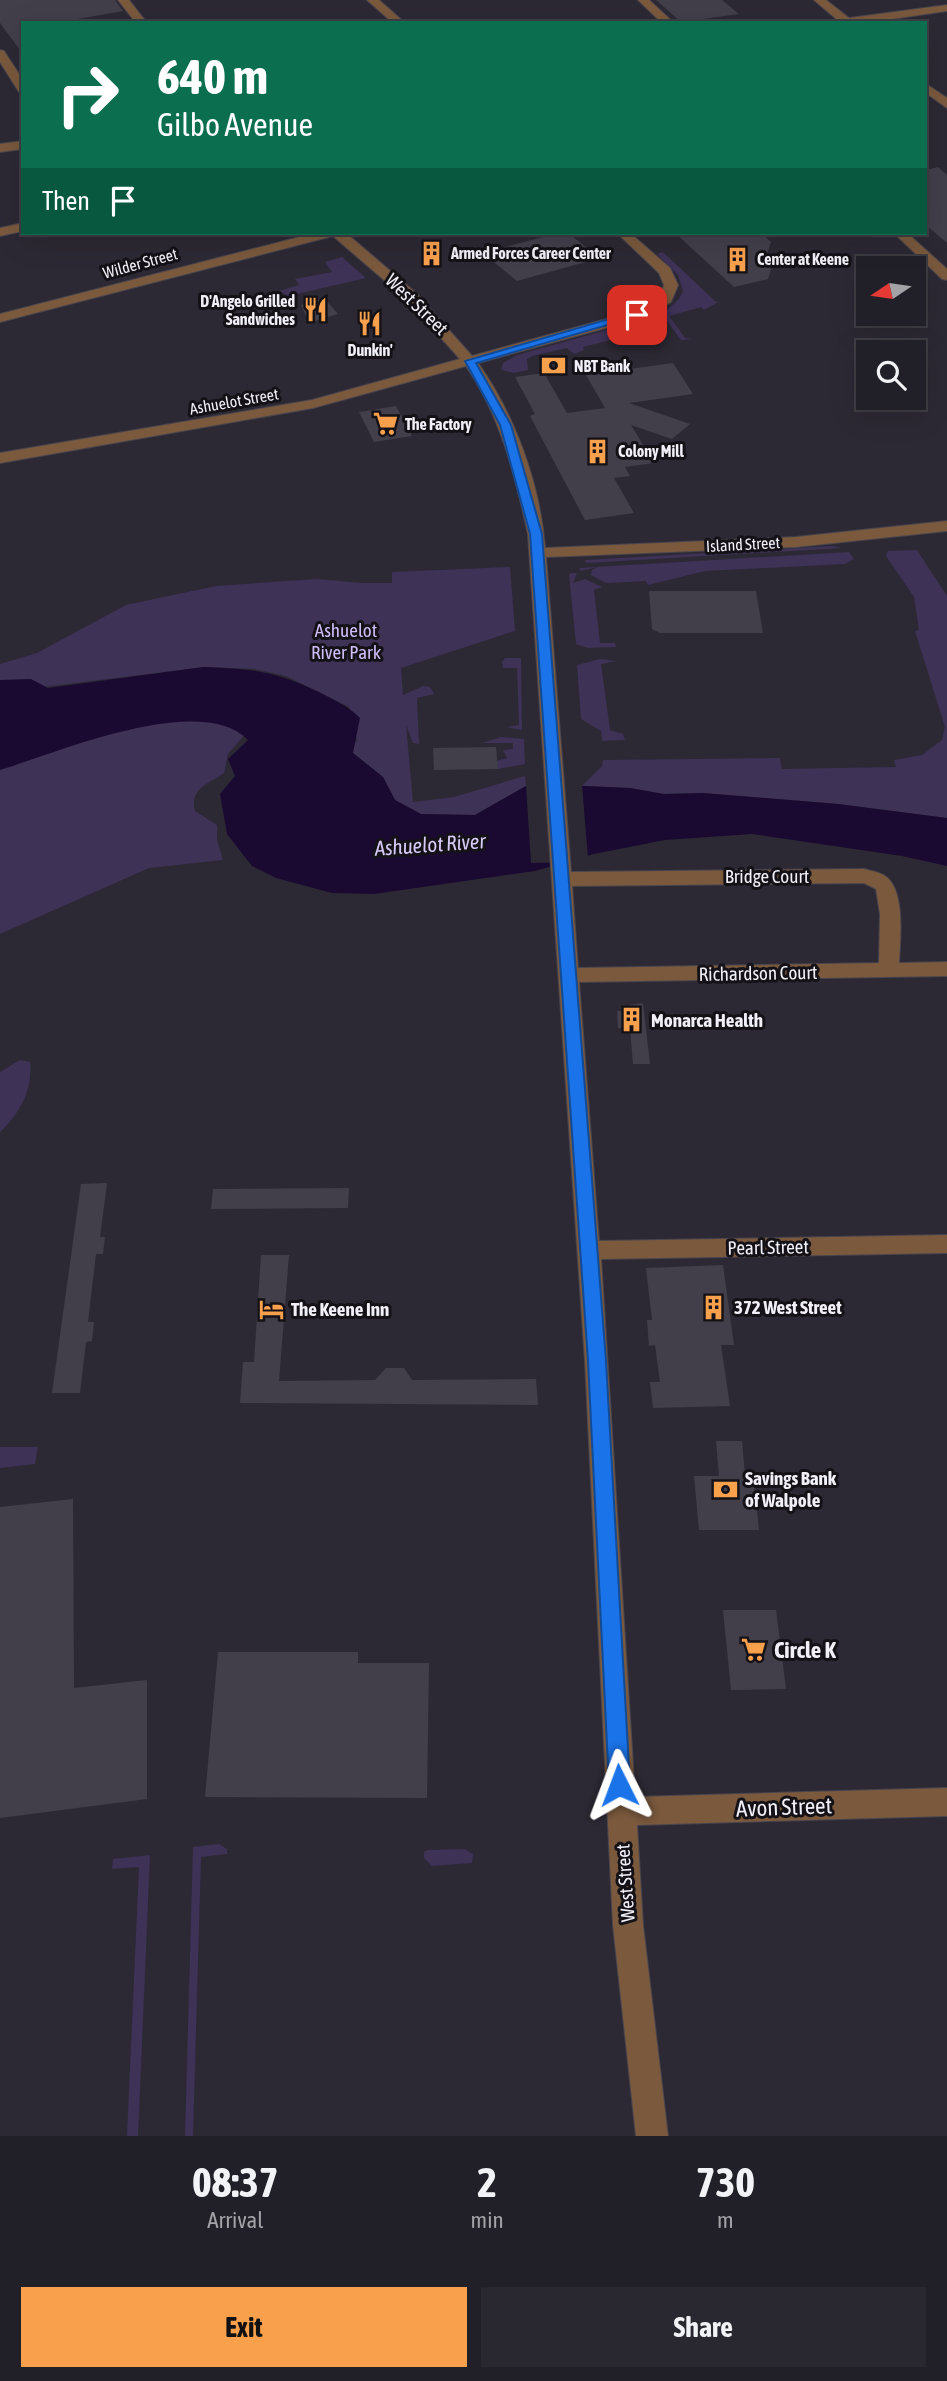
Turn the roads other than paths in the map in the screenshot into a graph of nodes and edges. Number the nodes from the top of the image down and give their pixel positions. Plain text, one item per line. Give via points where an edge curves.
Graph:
1 (122, 0) edge
2 (372, 0) edge
3 (643, 0) edge
4 (819, 0) edge
5 (947, 8) edge
6 (140, 21) edge
7 (398, 21) edge
8 (667, 21) edge
9 (845, 21) edge
10 (861, 21) edge
11 (0, 53) edge
12 (947, 83) edge
13 (21, 87) edge
14 (927, 87) edge
15 (927, 88) edge
16 (947, 104) edge
17 (21, 145) edge
18 (0, 148) edge
19 (21, 227) edge
20 (0, 232) edge
21 (321, 235) edge
22 (340, 235) edge
23 (625, 235) edge
24 (902, 235) edge
25 (947, 276) edge
26 (0, 318) edge
27 (470, 361) junction
28 (0, 458) edge
29 (947, 526) edge
30 (538, 553) junction
31 (561, 871) junction
32 (947, 969) edge
33 (889, 971) junction
34 (569, 975) junction
35 (947, 1244) edge
36 (590, 1250) junction
37 (947, 1802) edge
38 (621, 1811) junction
39 (652, 2136) edge

1 - 6 street
2 - 7 street
3 - 8 street
4 - 9 street
5 - 10 street
11 - 13 street
12 - 14 street
15 - 16 street
17 - 18 street
19 - 20 street
21 - 26 street, Wilder Street
22 - 27 street, West Street via 429,313
23 - 27 street, Ashuelot Street via 669,279 670,291 659,304 637,315
24 - 25 street
27 - 28 street, Ashuelot Street via 302,407
27 - 30 street, West Street via 512,442
29 - 30 street, Island Street via 796,542
30 - 31 street, West Street
31 - 33 street, Bridge Court via 876,879 885,887 887,901
31 - 34 street, West Street
32 - 33 street, Richardson Court
33 - 34 street, Richardson Court
34 - 36 street, West Street
35 - 36 street, Pearl Street
36 - 38 street, West Street
37 - 38 street, Avon Street
38 - 39 street, West Street via 628,1925

